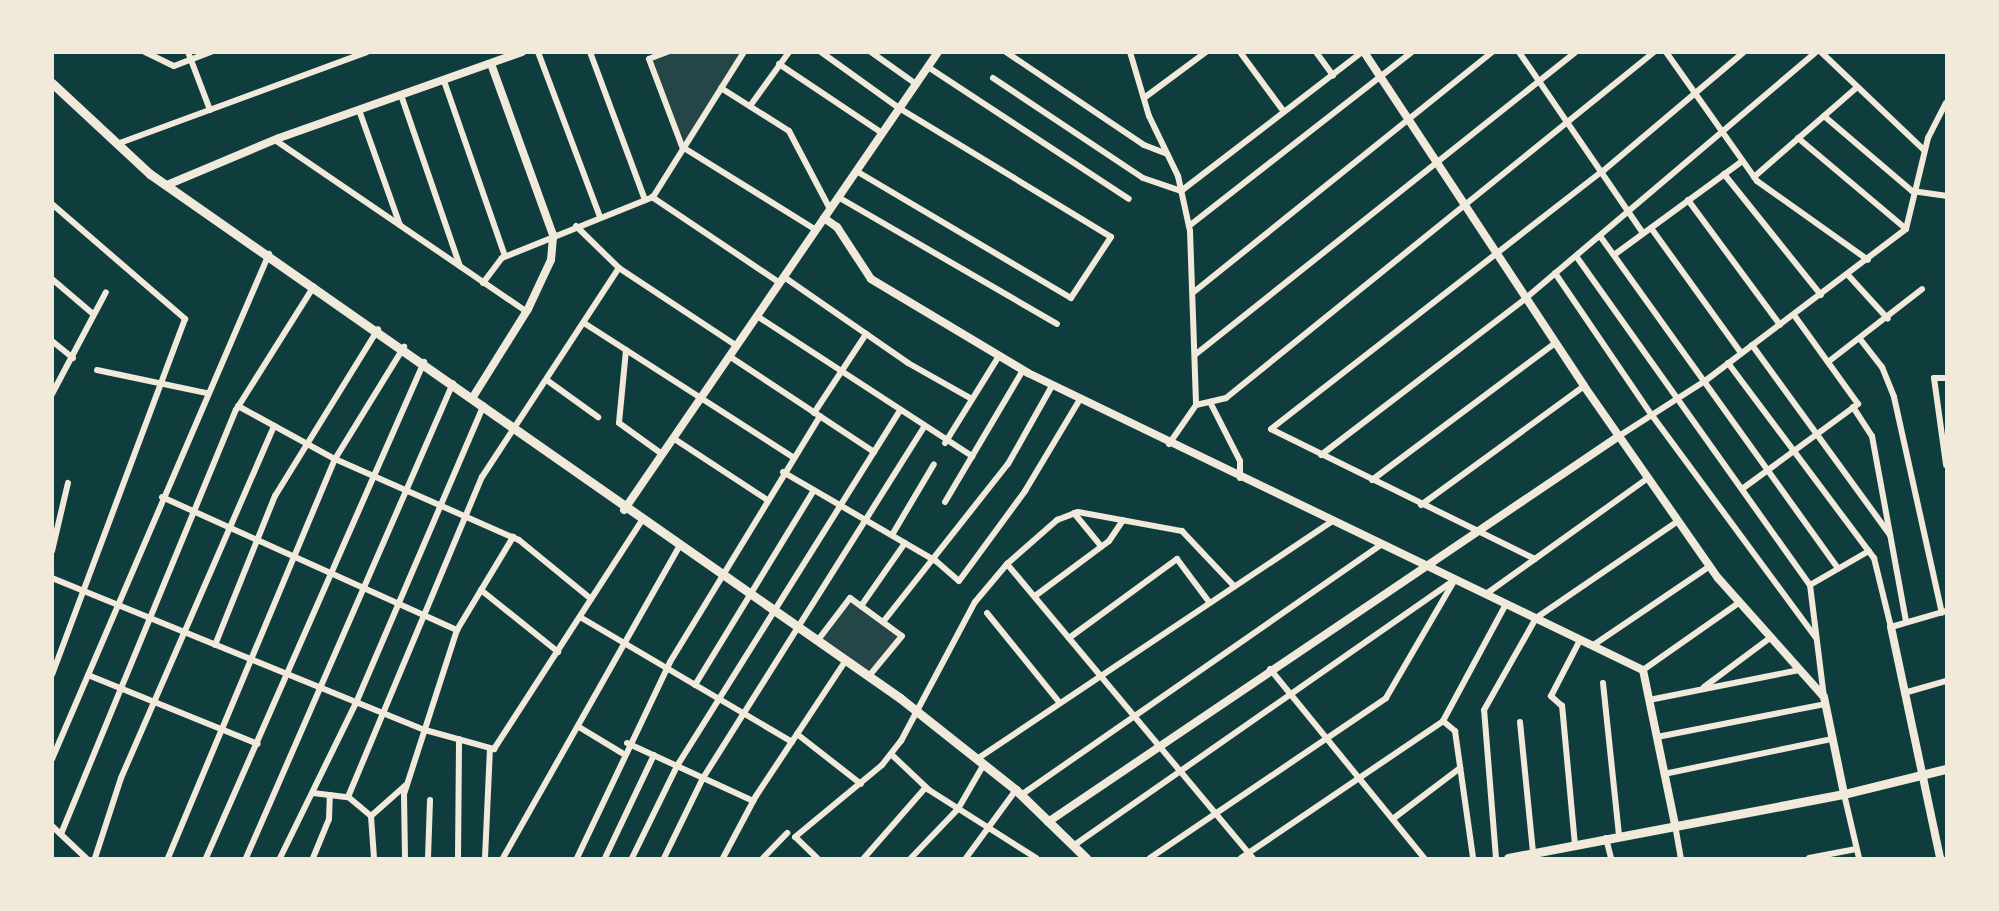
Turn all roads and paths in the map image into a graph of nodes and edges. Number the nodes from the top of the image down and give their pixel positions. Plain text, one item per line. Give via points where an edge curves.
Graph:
1 (145, 52) edge
2 (188, 52) edge
3 (211, 52) edge
4 (367, 52) edge
5 (522, 52) edge
6 (538, 52) edge
7 (590, 52) edge
8 (667, 52) edge
9 (744, 52) edge
10 (789, 52) edge
11 (821, 52) edge
12 (871, 52) edge
13 (1006, 52) edge
14 (1130, 52) edge
15 (1206, 52) edge
16 (1240, 52) edge
17 (1316, 52) edge
18 (1363, 52) edge
19 (1412, 52) edge
20 (1492, 52) edge
21 (1519, 52) edge
22 (1575, 52) edge
23 (1654, 52) edge
24 (1666, 52) edge
25 (1743, 52) edge
26 (1816, 53) edge
27 (934, 54) edge
28 (647, 56) edge
29 (190, 60) junction
30 (491, 64) junction
31 (779, 64) junction
32 (928, 67) junction
33 (1333, 75) junction
34 (1381, 77) junction
35 (993, 78) dead end
36 (444, 81) junction
37 (1539, 81) junction
38 (52, 83) edge
39 (916, 84) junction
40 (721, 88) junction
41 (1855, 89) junction
42 (1693, 93) junction
43 (401, 95) junction
44 (1144, 98) junction
45 (1947, 103) edge
46 (750, 106) junction
47 (899, 108) junction
48 (210, 110) junction
49 (359, 110) junction
50 (1284, 112) junction
51 (1824, 116) junction
52 (1408, 118) junction
53 (1570, 124) junction
54 (882, 133) junction
55 (1722, 135) junction
56 (1798, 138) junction
57 (275, 140) junction
58 (117, 144) junction
59 (683, 148) junction
60 (1924, 150) junction
61 (1168, 154) junction
62 (1741, 162) junction
63 (1438, 164) junction
64 (856, 171) junction
65 (1603, 171) junction
66 (1724, 174) junction
67 (1754, 177) junction
68 (167, 185) junction
69 (1181, 191) junction
70 (1912, 191) junction
71 (838, 196) junction
72 (1947, 196) edge
73 (648, 198) junction
74 (1129, 199) dead end
75 (1688, 200) junction
76 (52, 204) edge
77 (1464, 204) junction
78 (830, 209) junction
79 (1628, 211) junction
80 (600, 217) junction
81 (824, 218) junction
82 (400, 226) junction
83 (576, 226) junction
84 (1189, 226) junction
85 (1651, 228) junction
86 (1906, 229) junction
87 (816, 230) junction
88 (1643, 233) junction
89 (553, 235) junction
90 (1600, 236) junction
91 (1495, 250) junction
92 (269, 254) junction
93 (1614, 255) junction
94 (505, 256) junction
95 (1575, 256) junction
96 (1868, 260) junction
97 (460, 267) junction
98 (619, 268) junction
99 (1556, 273) junction
100 (1848, 275) junction
101 (52, 279) edge
102 (782, 280) junction
103 (483, 283) junction
104 (315, 285) junction
105 (1922, 289) dead end
106 (1195, 291) junction
107 (106, 292) dead end
108 (1821, 295) junction
109 (1526, 298) junction
110 (527, 312) junction
111 (92, 314) junction
112 (1794, 315) junction
113 (757, 316) junction
114 (1888, 319) junction
115 (584, 323) junction
116 (1057, 324) dead end
117 (1780, 325) junction
118 (378, 329) junction
119 (866, 334) junction
120 (1860, 339) junction
121 (52, 341) edge
122 (1555, 343) junction
123 (1752, 345) junction
124 (737, 346) junction
125 (404, 347) junction
126 (626, 350) junction
127 (1742, 353) junction
128 (1196, 354) junction
129 (729, 356) junction
130 (999, 356) junction
131 (73, 358) junction
132 (424, 362) junction
133 (1828, 362) junction
134 (1728, 363) junction
135 (97, 370) dead end
136 (1023, 370) junction
137 (840, 373) junction
138 (1947, 378) edge
139 (548, 381) junction
140 (1705, 381) junction
141 (161, 382) junction
142 (454, 383) junction
143 (1052, 386) junction
144 (1584, 386) junction
145 (206, 393) junction
146 (52, 394) edge
147 (473, 397) junction
148 (700, 398) junction
149 (1676, 398) junction
150 (972, 399) junction
151 (1080, 399) junction
152 (1210, 402) junction
153 (484, 405) junction
154 (1196, 405) junction
155 (238, 406) junction
156 (1853, 407) junction
157 (899, 412) junction
158 (817, 414) junction
159 (1651, 414) junction
160 (598, 417) dead end
161 (274, 426) junction
162 (923, 428) junction
163 (518, 429) junction
164 (1817, 434) junction
165 (1619, 436) junction
166 (673, 438) junction
167 (945, 443) junction
168 (307, 444) junction
169 (1169, 444) junction
170 (874, 452) junction
171 (1792, 452) junction
172 (663, 454) junction
173 (1321, 454) junction
174 (972, 456) junction
175 (793, 457) junction
176 (335, 459) junction
177 (1946, 463) edge
178 (934, 464) dead end
179 (1768, 470) junction
180 (783, 472) junction
181 (375, 477) junction
182 (1240, 478) junction
183 (1648, 478) junction
184 (1372, 480) junction
185 (68, 483) dead end
186 (408, 489) junction
187 (1742, 489) junction
188 (814, 490) junction
189 (162, 498) junction
190 (766, 499) junction
191 (945, 502) dead end
192 (441, 504) junction
193 (841, 505) junction
194 (1421, 505) junction
195 (624, 510) junction
196 (193, 512) junction
197 (1074, 513) junction
198 (466, 516) junction
199 (1123, 520) junction
200 (868, 521) junction
201 (1678, 521) junction
202 (641, 522) junction
203 (1331, 522) junction
204 (229, 529) junction
205 (1475, 533) junction
206 (892, 535) junction
207 (1890, 535) junction
208 (513, 537) junction
209 (256, 541) junction
210 (905, 543) junction
211 (1381, 545) junction
212 (1101, 546) junction
213 (679, 547) junction
214 (52, 551) edge
215 (1869, 551) junction
216 (294, 558) junction
217 (1535, 559) junction
218 (936, 561) junction
219 (1007, 564) junction
220 (1426, 566) junction
221 (1710, 566) junction
222 (1838, 569) junction
223 (330, 574) junction
224 (720, 574) junction
225 (52, 578) edge
226 (1455, 580) junction
227 (1810, 585) junction
228 (1234, 586) junction
229 (82, 589) junction
230 (365, 589) junction
231 (482, 590) junction
232 (751, 594) junction
233 (1486, 594) junction
234 (1035, 597) junction
235 (591, 599) junction
236 (119, 602) junction
237 (1209, 602) junction
238 (1740, 602) junction
239 (398, 604) junction
240 (1506, 604) junction
241 (861, 606) junction
242 (775, 610) junction
243 (1944, 612) edge
244 (987, 613) dead end
245 (150, 616) junction
246 (425, 616) junction
247 (580, 616) junction
248 (1536, 618) junction
249 (883, 622) junction
250 (1906, 622) junction
251 (801, 627) junction
252 (1891, 627) junction
253 (457, 630) junction
254 (184, 631) junction
255 (1771, 637) junction
256 (1070, 638) junction
257 (1817, 639) junction
258 (818, 640) junction
259 (1580, 640) junction
260 (625, 644) junction
261 (215, 645) junction
262 (1592, 646) junction
263 (558, 652) junction
264 (846, 660) junction
265 (251, 661) junction
266 (55, 662) edge
267 (666, 668) junction
268 (1270, 669) junction
269 (1643, 670) junction
270 (1799, 670) junction
271 (52, 674) edge
272 (284, 674) junction
273 (1100, 674) junction
274 (88, 675) junction
275 (869, 676) junction
276 (1947, 681) edge
277 (1604, 683) dead end
278 (695, 685) junction
279 (120, 686) junction
280 (322, 689) junction
281 (1701, 690) junction
282 (1904, 693) junction
283 (1293, 696) junction
284 (720, 700) junction
285 (1649, 700) junction
286 (1824, 700) junction
287 (154, 701) junction
288 (1059, 702) junction
289 (356, 703) junction
290 (915, 710) junction
291 (385, 714) junction
292 (747, 716) junction
293 (1138, 717) junction
294 (1443, 721) junction
295 (1520, 722) dead end
296 (579, 727) junction
297 (223, 729) junction
298 (425, 730) junction
299 (797, 734) junction
300 (1657, 737) junction
301 (1328, 738) junction
302 (1833, 739) junction
303 (459, 740) junction
304 (792, 742) junction
305 (627, 743) junction
306 (258, 744) junction
307 (1161, 744) junction
308 (490, 748) junction
309 (622, 753) junction
310 (891, 754) junction
311 (654, 755) junction
312 (52, 759) edge
313 (980, 762) junction
314 (677, 766) junction
315 (1460, 768) junction
316 (1947, 769) edge
317 (1183, 772) junction
318 (1664, 774) junction
319 (1921, 775) junction
320 (703, 778) junction
321 (1361, 779) junction
322 (407, 784) junction
323 (861, 784) junction
324 (926, 787) junction
325 (1019, 792) junction
326 (313, 793) junction
327 (1844, 794) junction
328 (330, 795) junction
329 (348, 797) junction
330 (430, 800) dead end
331 (753, 801) junction
332 (958, 809) junction
333 (1213, 815) junction
334 (371, 816) junction
335 (1394, 818) junction
336 (1048, 822) junction
337 (1675, 825) junction
338 (52, 826) edge
339 (992, 829) junction
340 (787, 833) dead end
341 (61, 834) junction
342 (1619, 836) junction
343 (1606, 838) junction
344 (1575, 845) junction
345 (1073, 846) junction
346 (1856, 849) junction
347 (1533, 853) junction
348 (1251, 856) edge
349 (969, 857) edge
350 (86, 858) edge
351 (95, 858) edge
352 (168, 858) edge
353 (206, 858) edge
354 (246, 858) edge
355 (280, 858) edge
356 (313, 858) edge
357 (374, 858) edge
358 (405, 858) edge
359 (428, 858) edge
360 (458, 858) edge
361 (485, 858) edge
362 (503, 858) edge
363 (577, 858) edge
364 (605, 858) edge
365 (632, 858) edge
366 (664, 858) edge
367 (723, 858) edge
368 (763, 858) edge
369 (817, 858) edge
370 (864, 858) edge
371 (911, 858) edge
372 (1036, 858) edge
373 (1086, 858) edge
374 (1150, 858) edge
375 (1241, 858) edge
376 (1424, 858) edge
377 (1473, 858) edge
378 (1496, 858) edge
379 (1508, 858) edge
380 (1611, 858) edge
381 (1681, 858) edge
382 (1809, 858) edge
383 (1858, 858) edge
384 (1940, 858) edge

1 - 29 street via 174,66
2 - 29 street
3 - 29 street
4 - 48 street
5 - 30 street
6 - 80 street
7 - 73 street
8 - 28 street
9 - 40 street
10 - 31 street
11 - 47 street
12 - 39 street
13 - 61 street via 1144,145
14 - 44 street
15 - 44 street
16 - 50 street
17 - 33 street
18 - 33 street
18 - 34 street
19 - 34 street
20 - 52 street
21 - 37 street
22 - 37 street
23 - 53 street
24 - 42 street
25 - 42 street
26 - 41 street
26 - 55 street
27 - 32 main road
28 - 59 street
29 - 48 street
30 - 36 street
30 - 89 street
31 - 46 street
31 - 54 street
32 - 39 main road
32 - 74 street
33 - 50 street
34 - 52 street
34 - 84 street
35 - 69 street via 1143,178
36 - 43 street
36 - 94 street
37 - 53 street
37 - 63 street
38 - 58 main road
39 - 47 main road
40 - 46 street
40 - 59 street
41 - 51 street
41 - 60 street
42 - 55 street
42 - 65 street
43 - 49 street
43 - 97 street
44 - 61 street
45 - 60 street
46 - 78 street via 789,131
47 - 54 main road
47 - 64 street via 1111,237 1071,298
48 - 58 street
49 - 57 street
49 - 82 street
50 - 69 street
51 - 56 street
51 - 70 street
52 - 63 street
52 - 106 street
53 - 65 street
53 - 77 street
54 - 64 main road
55 - 62 street
55 - 79 street
56 - 67 street
56 - 86 street
57 - 68 street
57 - 82 street
58 - 68 main road
59 - 73 street
59 - 87 street
60 - 70 street
61 - 69 street
62 - 66 street
62 - 67 street
63 - 77 street
63 - 128 street
64 - 71 main road
65 - 79 street
65 - 91 street
66 - 75 street
66 - 108 street
67 - 96 street
68 - 92 main road
69 - 84 street
70 - 72 street
70 - 86 street via 1913,213
71 - 78 main road
71 - 116 street
73 - 80 street
73 - 102 street
75 - 85 street
75 - 117 street
76 - 141 street via 185,320
77 - 91 street
77 - 152 street via 1226,398
78 - 81 main road
79 - 88 street
79 - 90 street
80 - 83 street
81 - 87 main road
81 - 130 street via 837,227 871,279
82 - 97 street
83 - 89 street
83 - 98 street
84 - 106 street
85 - 88 street
85 - 127 street
86 - 96 street
87 - 102 main road
88 - 93 street
89 - 94 street
89 - 110 street via 552,260
90 - 93 street
90 - 95 street
91 - 109 street
91 - 173 street via 1271,429
92 - 104 main road
92 - 145 street
93 - 140 street
94 - 103 street
95 - 99 street
95 - 149 street
96 - 100 street
97 - 103 street
98 - 115 street
98 - 124 street
99 - 109 street
99 - 159 street
100 - 108 street
100 - 114 street
101 - 111 street
102 - 113 main road
102 - 119 street
103 - 110 street
104 - 118 main road
104 - 155 street
105 - 114 street
106 - 128 street
107 - 111 street
108 - 112 street
109 - 122 street
109 - 173 street
110 - 147 street
111 - 131 street
112 - 117 street
112 - 133 street
113 - 124 main road
113 - 137 street
114 - 120 street
115 - 126 street
115 - 139 street
117 - 123 street
118 - 125 main road
118 - 168 street
119 - 137 street
119 - 150 street
120 - 133 street
120 - 243 street via 1882,367 1894,397
121 - 131 street
122 - 144 street
122 - 184 street
123 - 127 street
123 - 164 street
124 - 129 main road
125 - 132 main road
125 - 176 street
126 - 148 street
126 - 172 street via 619,423
127 - 134 street
128 - 154 street
129 - 148 main road
129 - 158 street
130 - 136 street
130 - 150 street
131 - 146 street
132 - 142 main road
132 - 181 street
133 - 156 street via 1858,404
134 - 140 street
134 - 171 street
135 - 141 street
136 - 143 street
136 - 174 street
137 - 157 street
137 - 158 street
138 - 177 street via 1934,378
139 - 160 street
139 - 163 street
140 - 149 street
140 - 179 street
141 - 145 street
141 - 229 street
142 - 147 main road
142 - 186 street
143 - 151 street
143 - 218 street via 1008,464
144 - 165 street
144 - 194 street
145 - 189 street
147 - 153 main road
148 - 166 main road
148 - 175 street
149 - 159 street
149 - 187 street
150 - 167 street
151 - 169 street
151 - 218 street via 1025,491 959,581
152 - 154 street
152 - 182 street via 1240,461
153 - 163 main road
153 - 192 street
154 - 169 street
155 - 161 street
155 - 196 street
156 - 164 street
156 - 207 street via 1872,436
157 - 162 street
157 - 170 street
158 - 170 street
158 - 175 street
159 - 165 street
159 - 257 street
161 - 168 street
161 - 204 street
162 - 167 street
162 - 200 street
163 - 195 main road
163 - 198 street via 482,477
164 - 171 street
164 - 207 street
165 - 183 street
165 - 205 street
166 - 172 main road
166 - 190 street
167 - 174 street
168 - 176 street
168 - 209 street via 275,496
169 - 182 street
170 - 193 street
171 - 179 street
171 - 215 street
172 - 195 main road
173 - 184 street
174 - 191 street
175 - 180 street
176 - 181 street
176 - 216 street
178 - 206 street
179 - 187 street
179 - 222 street
180 - 188 street
180 - 190 street
181 - 186 street
181 - 223 street
182 - 203 street
183 - 201 street
183 - 217 street
184 - 194 street
185 - 214 street
186 - 192 street
186 - 230 street
187 - 227 street
188 - 193 street
188 - 232 street
189 - 196 street
189 - 236 street
190 - 224 street
192 - 198 street
192 - 239 street
193 - 200 street
193 - 242 street
194 - 205 street
195 - 202 main road
196 - 204 street
196 - 245 street
197 - 199 street
197 - 212 street
197 - 219 street via 1057,520
198 - 208 street
198 - 246 street
199 - 212 street
199 - 228 street via 1182,531
200 - 206 street
200 - 251 street
201 - 221 street
201 - 248 street
202 - 213 main road
202 - 235 street
203 - 211 street
203 - 228 street
204 - 209 street
204 - 254 street
205 - 217 street
205 - 220 street
206 - 210 street
207 - 250 street
208 - 231 street
208 - 235 street
209 - 216 street
209 - 261 street
210 - 218 street
210 - 241 street
211 - 220 street
211 - 293 street
212 - 234 street
213 - 224 main road
213 - 260 street
215 - 222 street
215 - 252 street
216 - 223 street
216 - 265 street
217 - 233 street
218 - 249 street
219 - 234 street
219 - 290 street via 975,602
220 - 226 street
220 - 268 street
221 - 238 street
221 - 262 street
222 - 227 street
223 - 230 street
223 - 272 street
224 - 232 main road
224 - 267 street
225 - 229 street
226 - 233 street
226 - 283 street
226 - 301 street via 1386,698
227 - 257 street
228 - 237 street
229 - 236 street
229 - 266 street
230 - 239 street
230 - 280 street
231 - 253 street
231 - 263 street
232 - 242 main road
232 - 278 street
233 - 240 street
234 - 256 street
235 - 247 street
236 - 245 street
236 - 274 street
237 - 256 street via 1177,559
237 - 273 street
238 - 255 street
238 - 269 street
239 - 246 street
239 - 289 street
240 - 248 street
240 - 294 street
241 - 249 street
241 - 258 street via 850,598
242 - 251 main road
242 - 284 street
243 - 250 street
244 - 288 street
245 - 254 street
245 - 279 street
246 - 253 street
246 - 291 street
247 - 260 street
247 - 263 street
248 - 259 street
248 - 378 street via 1484,710
249 - 275 street via 902,636
250 - 252 street
251 - 258 main road
251 - 292 street
252 - 282 street
253 - 298 street
254 - 261 street
254 - 287 street
255 - 270 street
255 - 281 street
256 - 273 street
257 - 286 street
258 - 264 main road
259 - 262 street
259 - 344 street via 1551,696 1562,706
260 - 267 street
260 - 296 street
261 - 265 street
262 - 269 street
263 - 308 street via 508,734
264 - 275 main road
264 - 299 street
265 - 272 street
265 - 297 street
266 - 271 street
267 - 278 street
267 - 305 street
268 - 283 street
268 - 307 street
269 - 285 street
270 - 281 street
270 - 286 street
272 - 280 street
272 - 306 street
273 - 288 street
273 - 293 street
274 - 279 street
274 - 312 street
275 - 290 main road
276 - 282 street
277 - 342 street
278 - 284 street
279 - 287 street
279 - 341 street
280 - 289 street
280 - 354 street
281 - 285 street
282 - 319 street
283 - 301 street
283 - 317 street
284 - 292 street
284 - 314 street
285 - 300 street
286 - 300 street
286 - 302 street
287 - 297 street
287 - 351 street
288 - 313 street
289 - 291 street
289 - 326 street
290 - 310 street
290 - 313 main road
291 - 298 street
291 - 329 street
292 - 304 street
292 - 320 street
293 - 307 street
293 - 325 street
294 - 315 street via 1455,731
294 - 321 street
295 - 347 street
296 - 309 street
296 - 362 street
297 - 306 street
297 - 352 street
298 - 303 street
298 - 322 street
299 - 304 street
299 - 323 street
300 - 318 street
301 - 321 street
301 - 333 street
302 - 318 street
302 - 327 street
303 - 308 street
303 - 360 street
304 - 331 street
305 - 309 street
305 - 311 street
306 - 353 street
307 - 317 street
307 - 336 street
308 - 361 street
309 - 363 street
310 - 323 street
310 - 324 street
311 - 314 street
311 - 364 street
313 - 325 main road
313 - 332 street
314 - 320 street
314 - 365 street
315 - 335 street
315 - 377 street
316 - 319 main road
317 - 333 street
317 - 345 street
318 - 337 street
319 - 327 main road
319 - 384 street
320 - 331 street
320 - 366 street
321 - 335 street
321 - 348 street
322 - 334 street
322 - 358 street
323 - 369 street via 795,837
324 - 332 street
324 - 370 street
325 - 336 main road
325 - 339 street
326 - 328 street
326 - 355 street
327 - 337 main road
327 - 346 street
328 - 329 street
328 - 356 street via 329,819
329 - 334 street
330 - 359 street
331 - 367 street
332 - 339 street
332 - 371 street
333 - 348 street
333 - 374 street
334 - 357 street
335 - 376 street
336 - 345 main road
337 - 342 main road
337 - 381 street
338 - 341 street
339 - 349 street
339 - 372 street
340 - 368 street
341 - 350 street
342 - 343 main road
343 - 344 main road
343 - 380 street
344 - 347 main road
345 - 373 main road
346 - 382 street
346 - 383 street
347 - 379 main road
348 - 375 street

